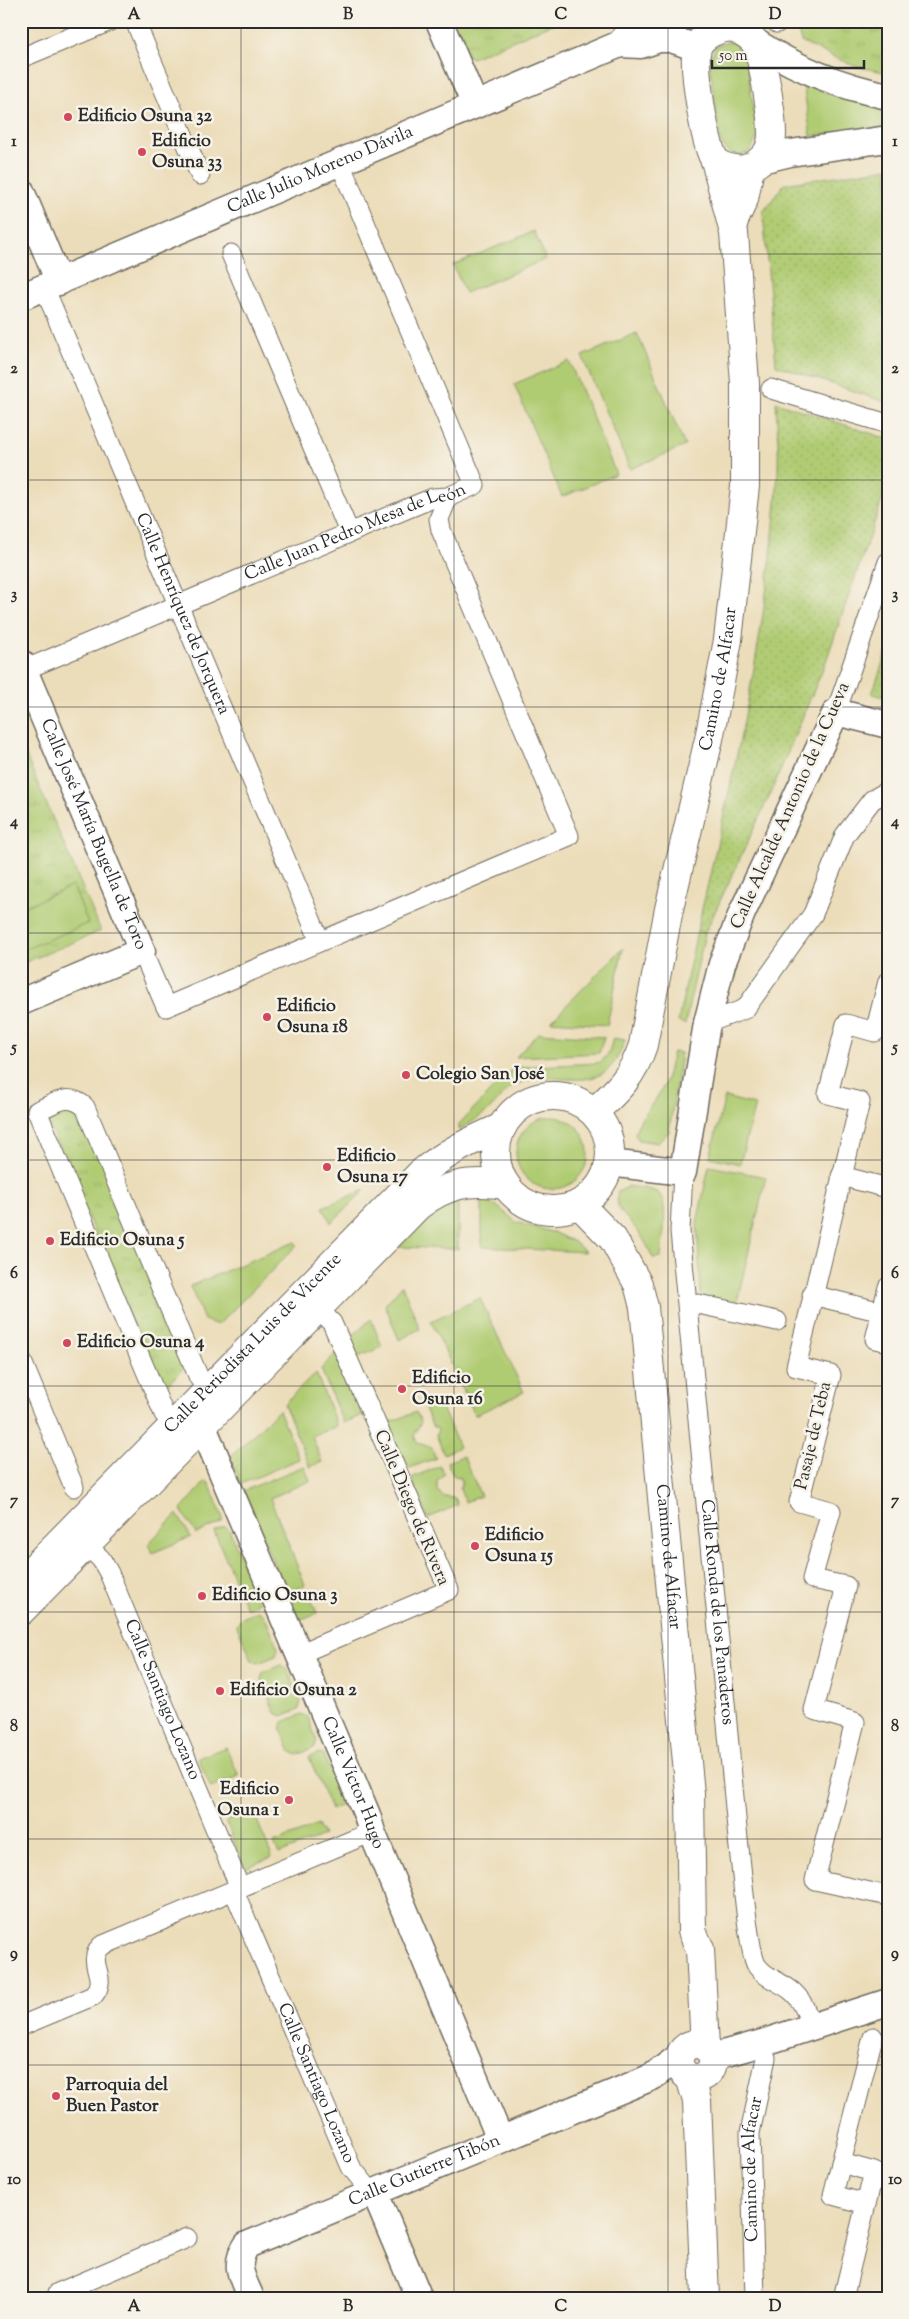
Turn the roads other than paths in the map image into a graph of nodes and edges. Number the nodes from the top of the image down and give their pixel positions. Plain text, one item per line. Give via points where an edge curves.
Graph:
1 (110, 21) edge
2 (135, 21) edge
3 (439, 21) edge
4 (648, 21) edge
5 (718, 31) edge
6 (620, 44) junction
7 (21, 58) edge
8 (888, 96) edge
9 (475, 105) junction
10 (888, 139) edge
11 (715, 160) junction
12 (340, 163) junction
13 (756, 164) junction
14 (200, 175) dead end
15 (21, 191) edge
16 (733, 223) junction
17 (231, 254) dead end
18 (42, 289) edge
19 (770, 389) dead end
20 (888, 424) edge
21 (448, 497) junction
22 (349, 532) junction
23 (888, 562) edge
24 (179, 605) junction
25 (23, 666) edge
26 (836, 712) junction
27 (888, 725) edge
28 (888, 790) edge
29 (320, 941) junction
30 (142, 951) junction
31 (888, 981) edge
32 (21, 1002) edge
33 (707, 1023) junction
34 (594, 1112) junction
35 (29, 1114) edge
36 (502, 1127) junction
37 (610, 1163) junction
38 (683, 1172) junction
39 (841, 1176) junction
40 (506, 1185) junction
41 (888, 1188) edge
42 (579, 1204) junction
43 (888, 1287) edge
44 (812, 1294) junction
45 (698, 1304) dead end
46 (318, 1309) junction
47 (882, 1312) junction
48 (777, 1321) dead end
49 (888, 1342) edge
50 (21, 1359) edge
51 (210, 1388) junction
52 (175, 1424) junction
53 (203, 1427) junction
54 (74, 1487) dead end
55 (86, 1545) junction
56 (21, 1581) edge
57 (21, 1611) edge
58 (299, 1654) junction
59 (372, 1832) junction
60 (237, 1889) junction
61 (888, 1896) edge
62 (888, 2002) edge
63 (21, 2026) edge
64 (812, 2027) junction
65 (873, 2037) dead end
66 (751, 2046) junction
67 (697, 2062) junction
68 (500, 2140) junction
69 (841, 2163) junction
70 (372, 2193) junction
71 (866, 2204) junction
72 (188, 2238) dead end
73 (58, 2293) dead end
74 (251, 2298) edge
75 (419, 2298) edge
76 (705, 2298) edge
77 (755, 2298) edge
78 (843, 2298) edge

1 - 7 street
2 - 14 street
3 - 9 street
4 - 6 street, Calle Julio Moreno Dávila via 633,27
5 - 6 street, Calle Julio Moreno Dávila via 659,39 641,45
5 - 8 street, Calle Julio Moreno Dávila via 845,86
5 - 11 main road, Camino de Alfacar via 696,63 707,143
5 - 13 main road, Camino de Alfacar via 763,66 772,135 769,150
6 - 9 street, Calle Julio Moreno Dávila
9 - 12 street, Calle Julio Moreno Dávila
10 - 13 street via 790,153
11 - 13 main road via 724,168 741,170
11 - 16 main road, Camino de Alfacar
12 - 18 street, Calle Julio Moreno Dávila
12 - 21 street, Calle Juan Pedro Mesa de León via 475,485
13 - 16 main road, Camino de Alfacar
15 - 18 street, Calle Henríquez de Jorquera
16 - 34 main road, Camino de Alfacar via 745,383 745,486 728,640 643,1045 636,1065 622,1087
17 - 22 street
18 - 24 street, Calle Henríquez de Jorquera
19 - 20 street
21 - 22 street, Calle Juan Pedro Mesa de León via 433,498
21 - 29 street via 439,519 441,530 569,836
22 - 24 street, Calle Juan Pedro Mesa de León
23 - 26 street, Calle Alcalde Antonio de la Cueva
24 - 25 street, Calle Juan Pedro Mesa de León
24 - 29 street, Calle Henríquez de Jorquera
25 - 30 street, Calle José María Bugella de Toro
26 - 27 street
26 - 33 street, Calle Alcalde Antonio de la Cueva via 742,913 722,964
28 - 33 street via 872,800 845,835 813,914 745,1010
29 - 30 street, Calle José María Bugella de Toro via 166,1007
30 - 32 street
31 - 39 street, Pasaje de Teba via 875,1032 846,1024 828,1094 860,1102
33 - 38 street, Calle Ronda de los Panaderos
34 - 36 main road via 570,1098 553,1096 529,1101
34 - 37 main road via 608,1136
35 - 51 street via 68,1099 77,1100 85,1107 199,1378
35 - 52 street via 164,1414
36 - 40 main road via 496,1156
36 - 51 main road, Calle Periodista Luis de Vicente via 462,1145 420,1174
37 - 38 street
37 - 42 main road via 593,1194
38 - 64 street, Calle Ronda de los Panaderos via 680,1231 738,1839 751,1940 756,1964 769,1979 793,1992 803,2004
39 - 41 street
39 - 44 street, Pasaje de Teba
40 - 42 main road via 522,1201 536,1207 551,1210
40 - 46 main road, Calle Periodista Luis de Vicente via 474,1182 449,1187 432,1195
42 - 67 main road, Camino de Alfacar via 613,1239 638,1284 644,1308 690,1794 692,1931 700,1949
43 - 47 street
44 - 47 street
44 - 61 street, Pasaje de Teba via 796,1367 831,1375 799,1502 831,1511 812,1579 846,1586 814,1710 856,1722 815,1880
45 - 48 street
46 - 53 main road, Calle Periodista Luis de Vicente
46 - 58 street, Calle Diego de Rivera via 332,1323 449,1590
47 - 49 street via 876,1339
50 - 54 street
51 - 52 main road, Calle Periodista Luis de Vicente
52 - 56 main road, Calle Periodista Luis de Vicente
53 - 55 main road, Calle Periodista Luis de Vicente
53 - 58 street, Calle Víctor Hugo
55 - 57 main road, Calle Periodista Luis de Vicente
55 - 60 street, Calle Santiago Lozano via 101,1559 109,1573
58 - 59 street, Calle Víctor Hugo
59 - 60 street
59 - 68 street, Calle Víctor Hugo
60 - 63 street via 101,1946 95,1953 100,1988 93,1996
60 - 70 street, Calle Santiago Lozano via 351,2167
62 - 64 street
64 - 66 street
65 - 69 street
66 - 67 street
66 - 77 street, Camino de Alfacar via 766,2058 750,2133
67 - 68 street, Calle Gutierre Tibón via 655,2075
67 - 76 main road, Camino de Alfacar
68 - 70 street, Calle Gutierre Tibón
69 - 71 street via 833,2195
69 - 71 street via 874,2172
70 - 74 street, Calle Gutierre Tibón via 247,2245 240,2255 239,2268
70 - 75 street, Calle Santiago Lozano
71 - 78 street
72 - 73 street

